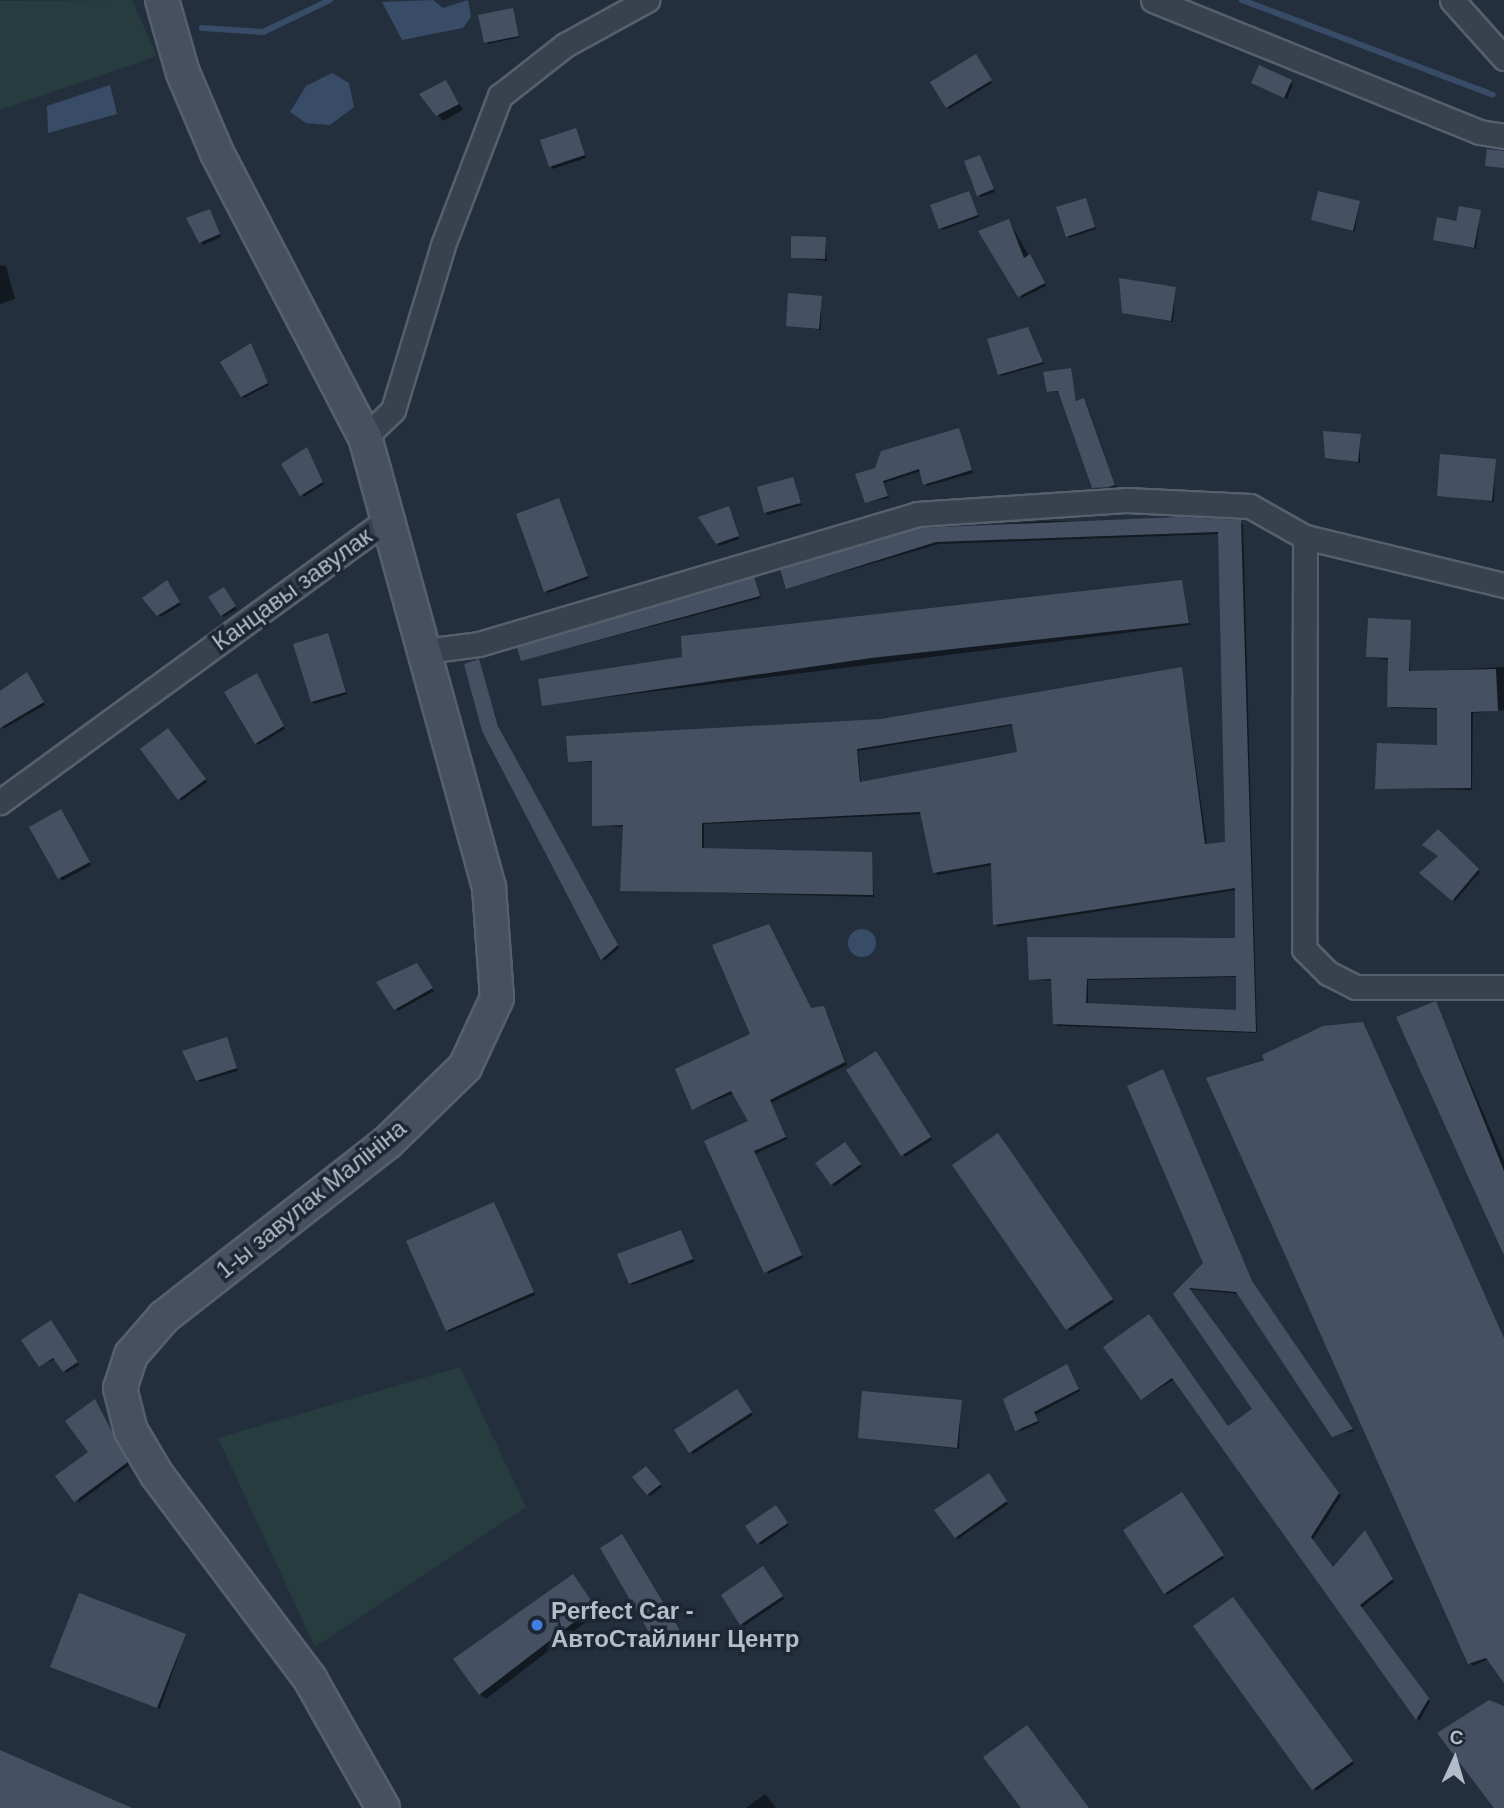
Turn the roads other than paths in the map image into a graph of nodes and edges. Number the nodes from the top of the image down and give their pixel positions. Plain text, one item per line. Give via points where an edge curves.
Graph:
1 (162, 0) edge
2 (647, 0) edge
3 (1153, 0) edge
4 (1452, 0) edge
5 (1504, 58) edge
6 (1504, 136) edge
7 (365, 436) junction
8 (390, 518) junction
9 (1305, 537) junction
10 (1504, 585) edge
11 (425, 651) junction
12 (0, 802) edge
13 (1504, 987) edge
14 (383, 1808) edge

1 - 7 street, Канцавы завулак via 183,73
2 - 7 street via 565,45 500,96 443,245 393,410
3 - 6 street via 1479,132
4 - 5 street
7 - 8 street, Канцавы завулак
8 - 11 street, 1-ы завулак Малініна
8 - 12 street, Канцавы завулак
9 - 10 street
9 - 11 street via 1250,506 1126,499 917,514 480,644
9 - 13 street via 1304,949 1328,973 1356,988
11 - 14 street, 1-ы завулак Малініна via 489,887 497,998 465,1067 388,1142 164,1317 131,1355 120,1388 131,1431 157,1475 310,1679

